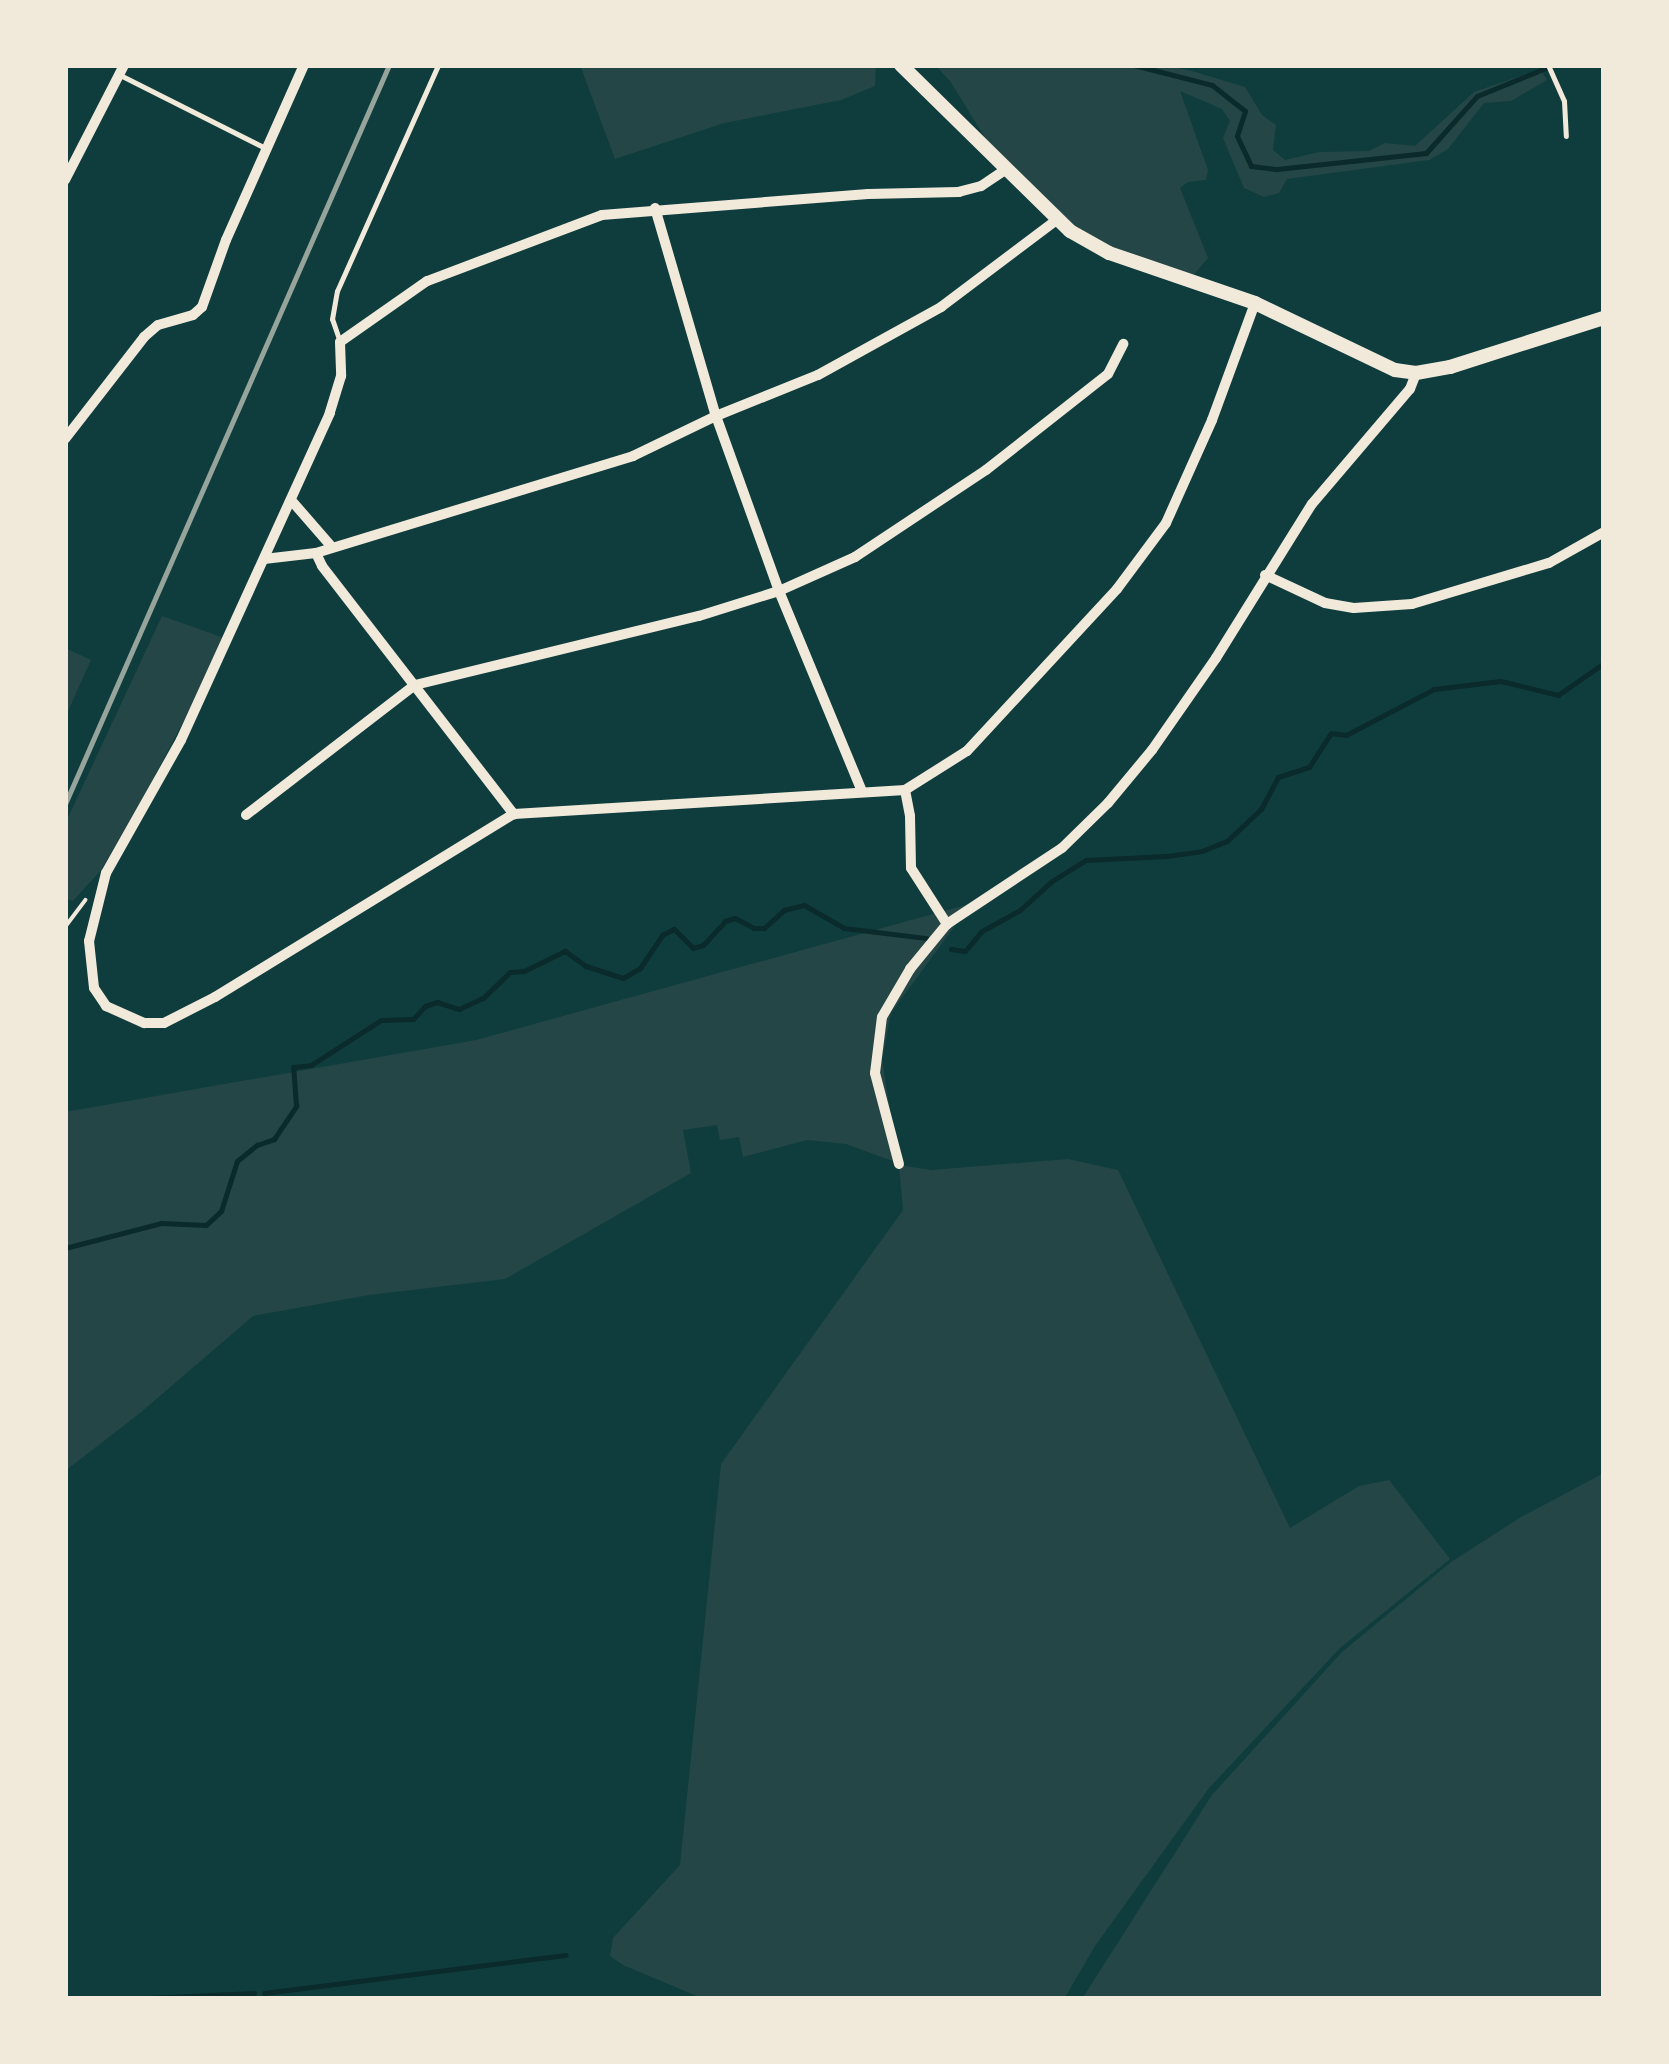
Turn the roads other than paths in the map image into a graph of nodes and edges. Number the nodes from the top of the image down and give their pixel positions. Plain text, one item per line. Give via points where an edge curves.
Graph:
1 (304, 65) edge
2 (438, 65) edge
3 (902, 65) edge
4 (1548, 65) edge
5 (122, 70) edge
6 (1566, 136) dead end
7 (267, 149) junction
8 (1005, 170) junction
9 (65, 180) edge
10 (656, 208) junction
11 (1055, 221) junction
12 (1254, 303) junction
13 (1604, 318) edge
14 (340, 342) junction
15 (1123, 344) dead end
16 (1416, 373) junction
17 (716, 416) junction
18 (65, 439) edge
19 (291, 500) junction
20 (1604, 532) edge
21 (331, 546) junction
22 (316, 553) junction
23 (264, 559) junction
24 (1266, 575) junction
25 (779, 591) junction
26 (415, 685) junction
27 (905, 790) junction
28 (862, 792) junction
29 (514, 814) junction
30 (246, 815) dead end
31 (947, 924) junction
32 (899, 1164) dead end

1 - 7 street
2 - 14 lane via 337,291 332,319
3 - 8 street
4 - 6 lane via 1564,100
5 - 7 lane
5 - 9 street
7 - 18 street via 202,307 144,336
8 - 10 street via 959,192
8 - 11 street
10 - 14 street via 602,215 458,268 394,301
10 - 17 street
11 - 12 street via 1109,253
11 - 17 street via 941,306 818,375
12 - 16 street via 1368,359
12 - 27 street via 1166,523 1116,589 967,751
13 - 16 street
14 - 19 street via 342,376
15 - 25 street via 1108,374 986,470 856,557
16 - 24 street via 1312,504
17 - 21 street via 633,456
17 - 25 street
19 - 21 street
19 - 23 street
20 - 24 street via 1549,563 1412,604 1325,603
21 - 22 street
22 - 23 street
22 - 26 street
23 - 29 street via 181,740 106,873 89,941 94,988 106,1006 144,1023 164,1023
24 - 31 street via 1152,750 1108,803 1062,848
25 - 26 street
25 - 28 street
26 - 29 street
26 - 30 street
27 - 28 street
27 - 31 street via 911,868
28 - 29 street
31 - 32 street via 882,1017 875,1074

